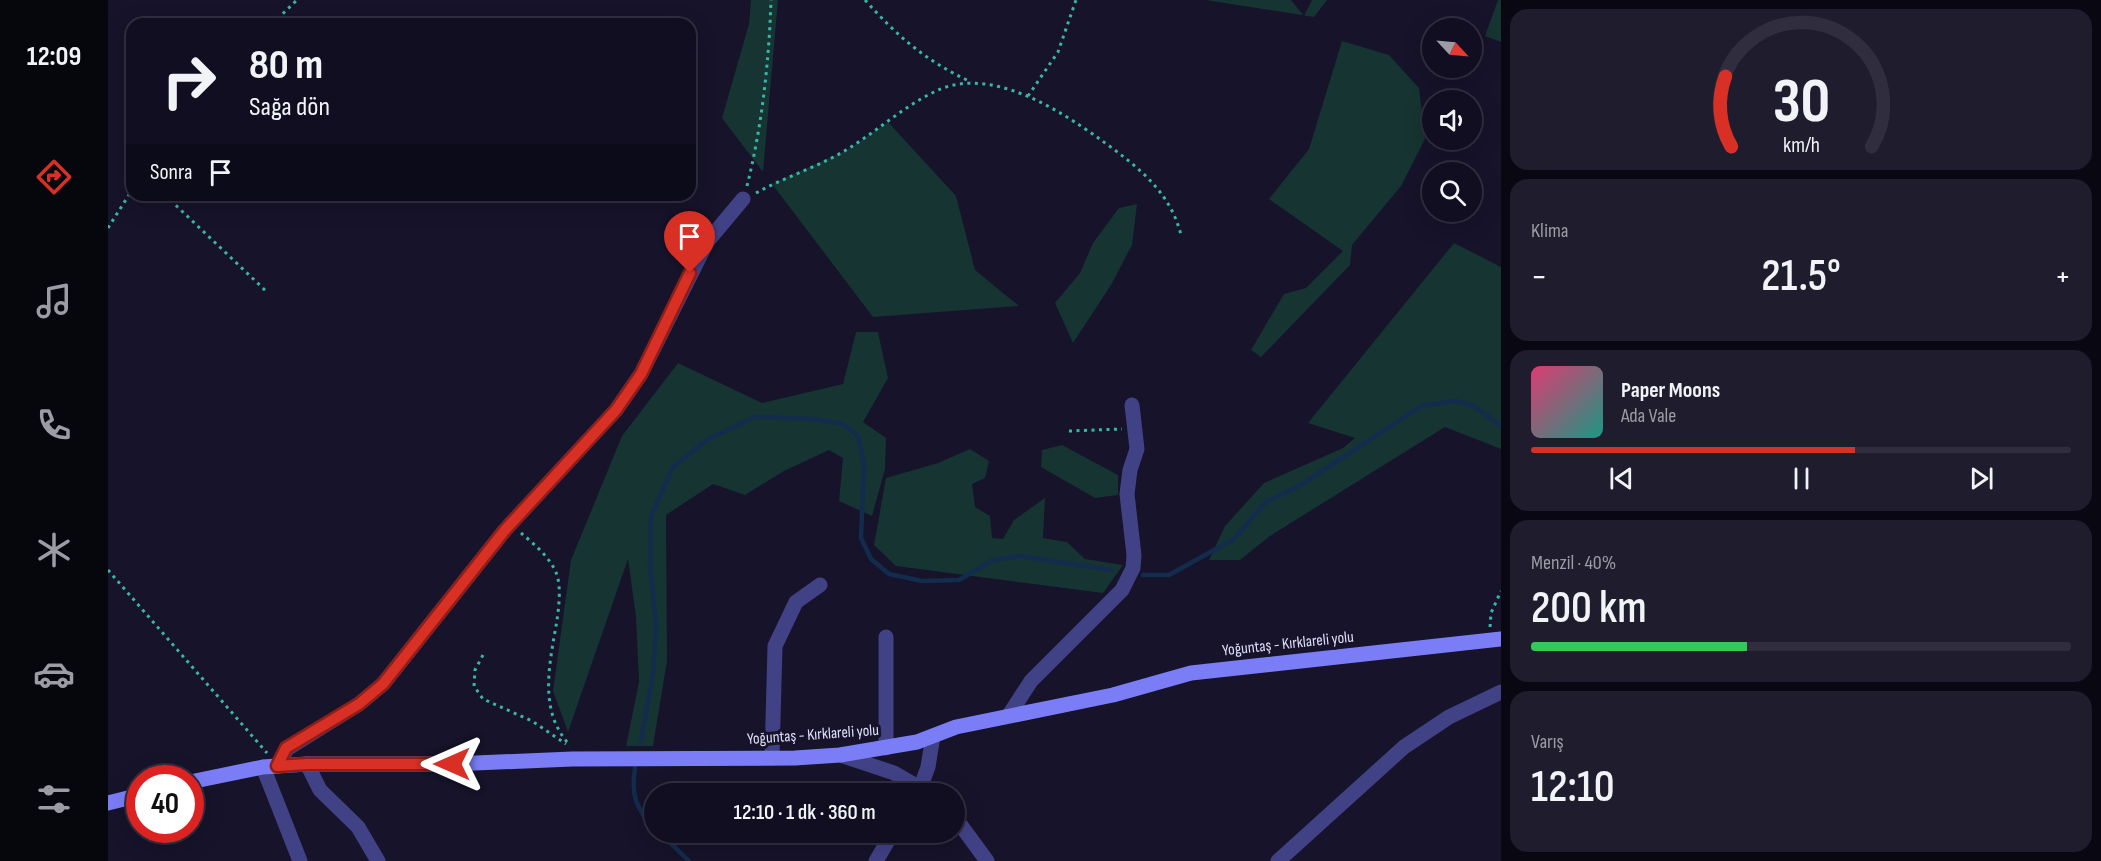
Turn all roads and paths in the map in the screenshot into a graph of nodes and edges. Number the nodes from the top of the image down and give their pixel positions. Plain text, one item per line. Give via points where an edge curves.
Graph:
1 (297, 0) edge
2 (771, 0) edge
3 (865, 0) edge
4 (1076, 0) edge
5 (278, 18) edge
6 (973, 83) junction
7 (1028, 96) junction
8 (743, 199) junction
9 (126, 200) edge
10 (171, 201) edge
11 (108, 228) edge
12 (1181, 235) dead end
13 (268, 293) dead end
14 (1132, 405) dead end
15 (1135, 429) junction
16 (1069, 430) dead end
17 (511, 523) junction
18 (108, 570) edge
19 (820, 585) dead end
20 (1501, 591) edge
21 (886, 638) dead end
22 (1495, 640) edge
23 (483, 655) dead end
24 (1501, 692) edge
25 (1009, 715) junction
26 (933, 736) junction
27 (886, 748) junction
28 (840, 755) junction
29 (772, 758) junction
30 (307, 764) junction
31 (270, 767) junction
32 (204, 779) edge
33 (910, 783) edge
34 (925, 783) edge
35 (126, 798) edge
36 (108, 803) edge
37 (965, 831) edge
38 (887, 843) edge
39 (300, 861) edge
40 (378, 861) edge
41 (876, 861) edge
42 (987, 861) edge
43 (1278, 861) edge

1 - 5 path
2 - 8 path via 769,51 753,160
3 - 6 path via 896,34 936,65
4 - 7 path via 1058,52
6 - 7 path
6 - 8 path via 952,84 933,92 847,150
7 - 12 path via 1078,123 1135,165 1176,214
8 - 17 street via 706,242 641,374 616,410
9 - 11 path
10 - 13 path
14 - 15 street
15 - 16 path
15 - 25 street via 1137,449 1127,494 1133,568 1122,590 1031,681
17 - 23 path via 539,549 557,574 559,603 549,703 550,714 572,748 532,721 483,699 474,686 475,670
17 - 31 street via 383,684 359,704 286,748
18 - 31 path via 256,738
19 - 29 street via 796,602 775,646
20 - 22 path via 1491,613
21 - 27 street
22 - 25 street, Yoğuntaş - Kırklareli yolu via 1191,673 1113,695
24 - 43 street via 1449,717 1404,747
25 - 26 street, Yoğuntaş - Kırklareli yolu
26 - 27 street, Yoğuntaş - Kırklareli yolu
26 - 34 street
27 - 28 street, Yoğuntaş - Kırklareli yolu
28 - 29 street, Yoğuntaş - Kırklareli yolu
28 - 33 street via 894,773
29 - 30 street, Yoğuntaş - Kırklareli yolu
30 - 31 street, Yoğuntaş - Kırklareli yolu
30 - 40 street via 320,790 358,827
31 - 32 street, Yoğuntaş - Kırklareli yolu
31 - 39 street
35 - 36 street
37 - 42 street
38 - 41 street

